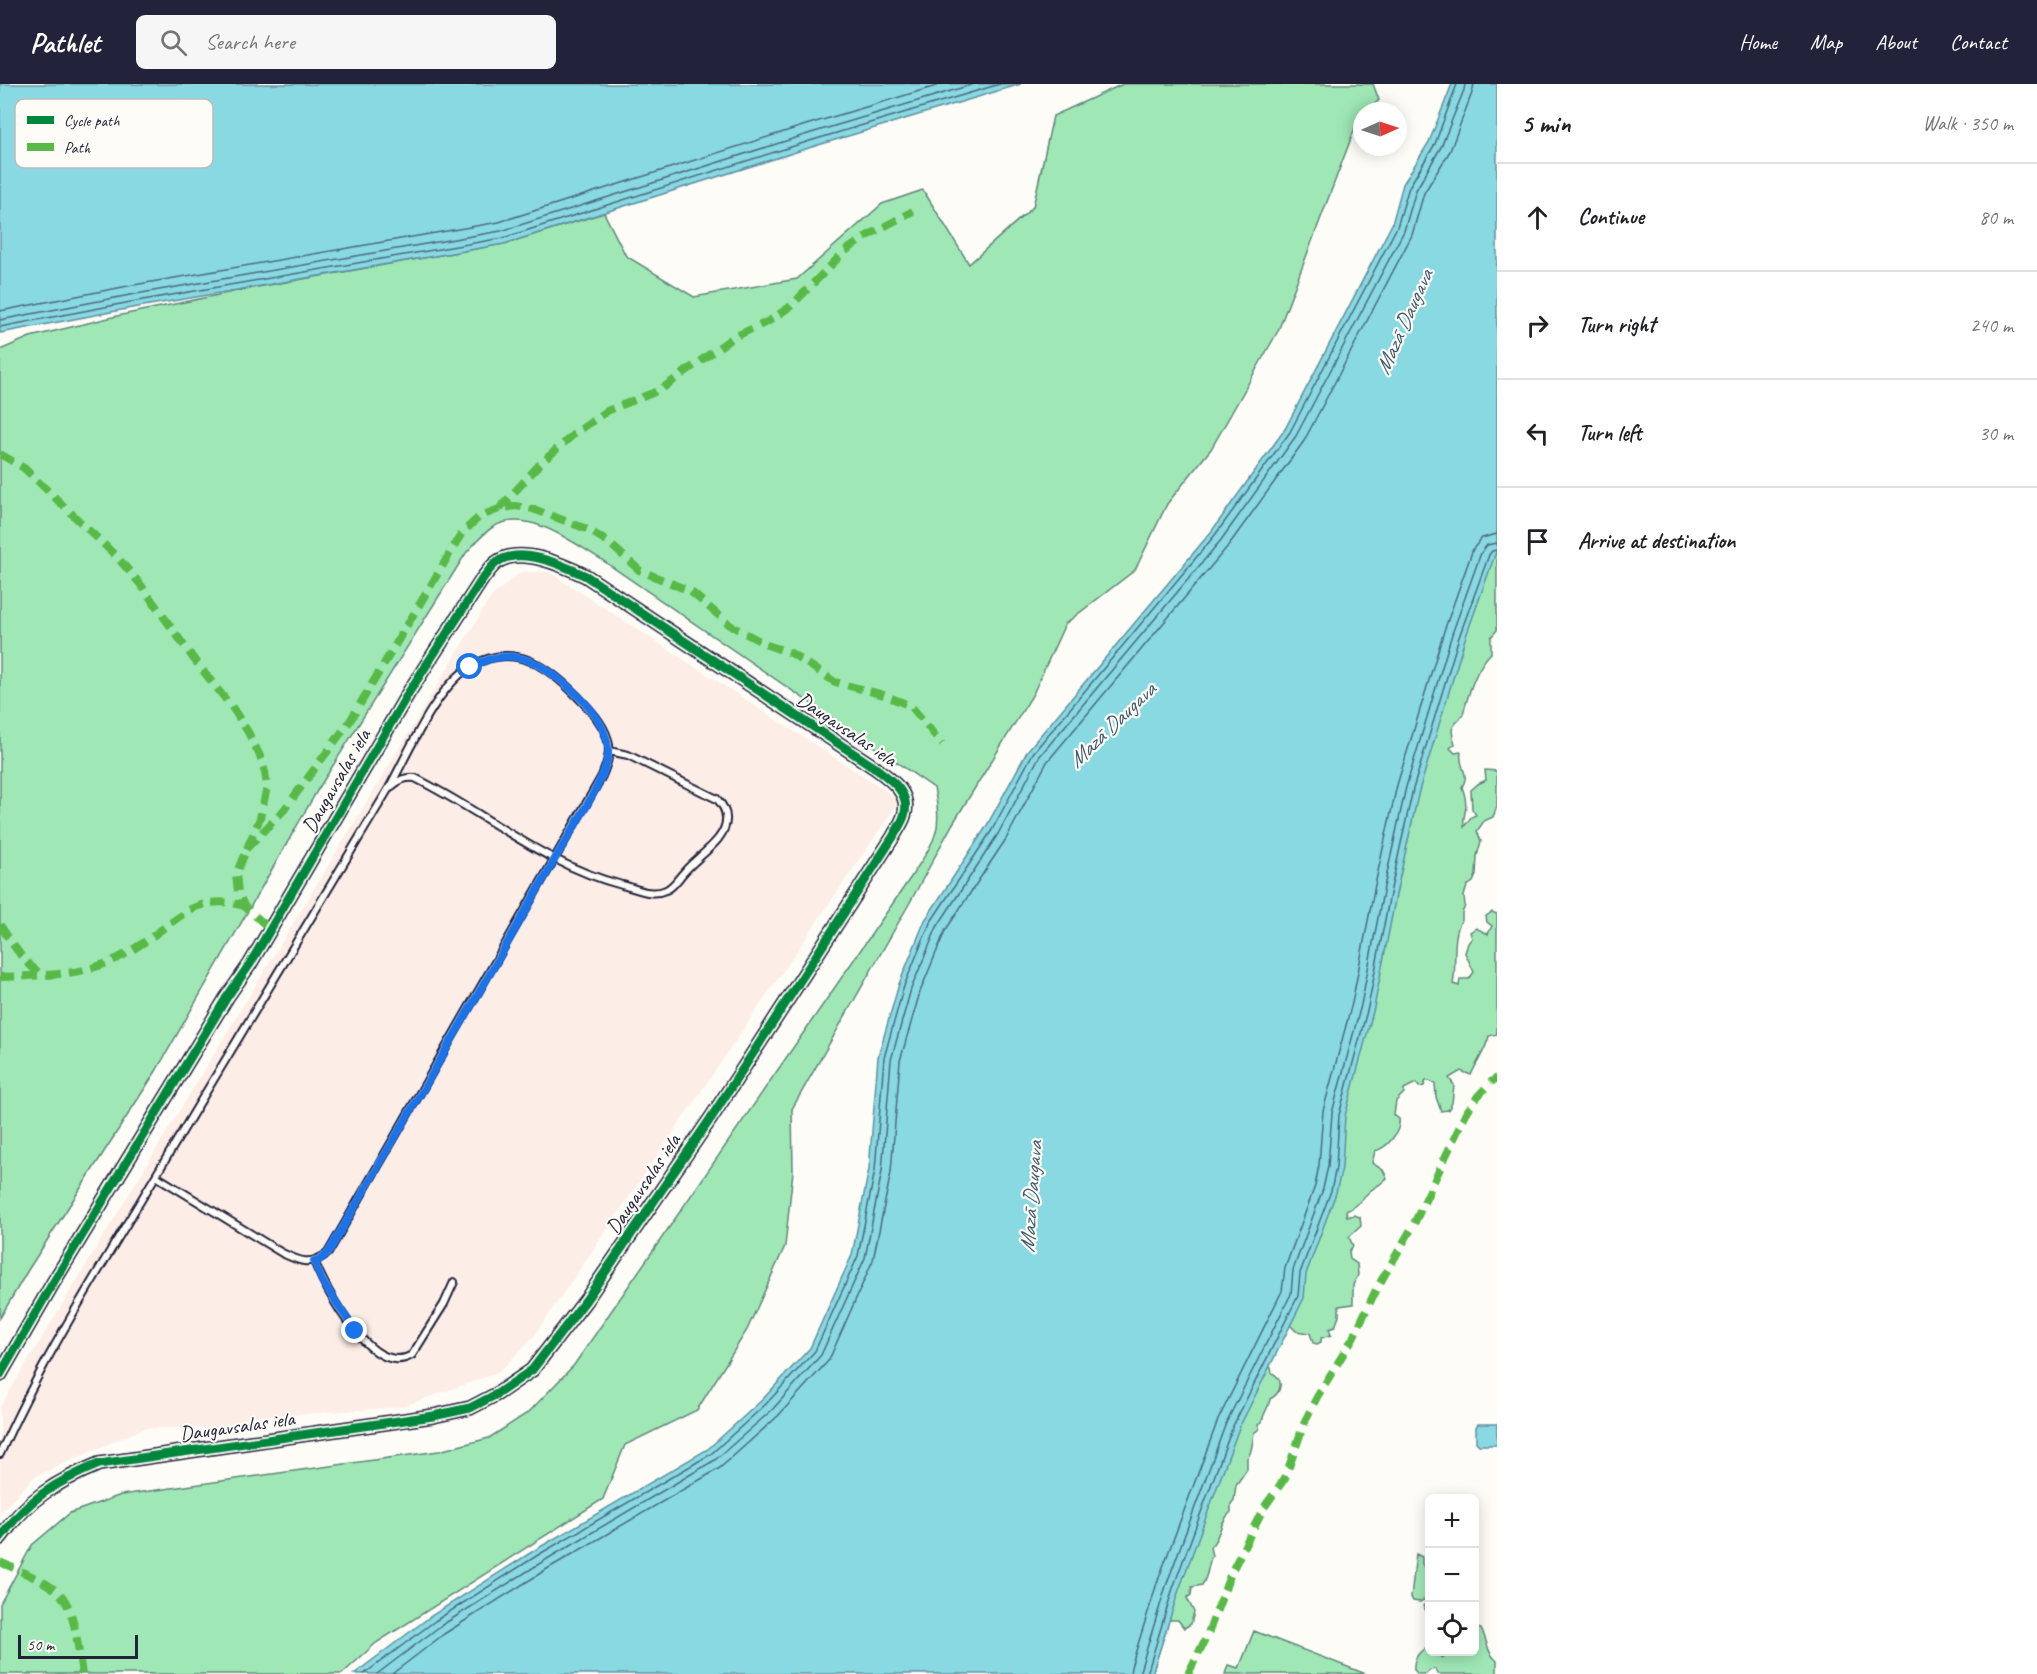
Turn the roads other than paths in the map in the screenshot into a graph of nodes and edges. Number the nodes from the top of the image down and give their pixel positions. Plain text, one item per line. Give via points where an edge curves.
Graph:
1 (609, 751) junction
2 (389, 788) junction
3 (554, 861) junction
4 (156, 1176) junction
5 (314, 1261) junction
6 (454, 1282) dead end
7 (0, 1374) edge
8 (0, 1454) edge
9 (0, 1538) edge

1 - 2 lane via 603,728 562,682 543,666 503,655 470,667 448,688 427,717
1 - 3 lane via 602,776
1 - 3 lane via 628,754 717,799 726,812 724,829 676,883 655,893 602,881
2 - 3 lane via 399,780 416,778
2 - 4 lane
3 - 5 lane via 328,1253
4 - 5 lane via 282,1253 297,1260
4 - 8 lane via 57,1341
5 - 6 lane via 322,1281 355,1331 369,1347 397,1360 412,1355
7 - 9 street, Daugavsalas iela via 250,964 409,692 497,562 513,556 532,557 586,576 898,786 906,801 904,816 892,837 711,1118 586,1300 532,1370 470,1408 99,1464 40,1494 14,1518

